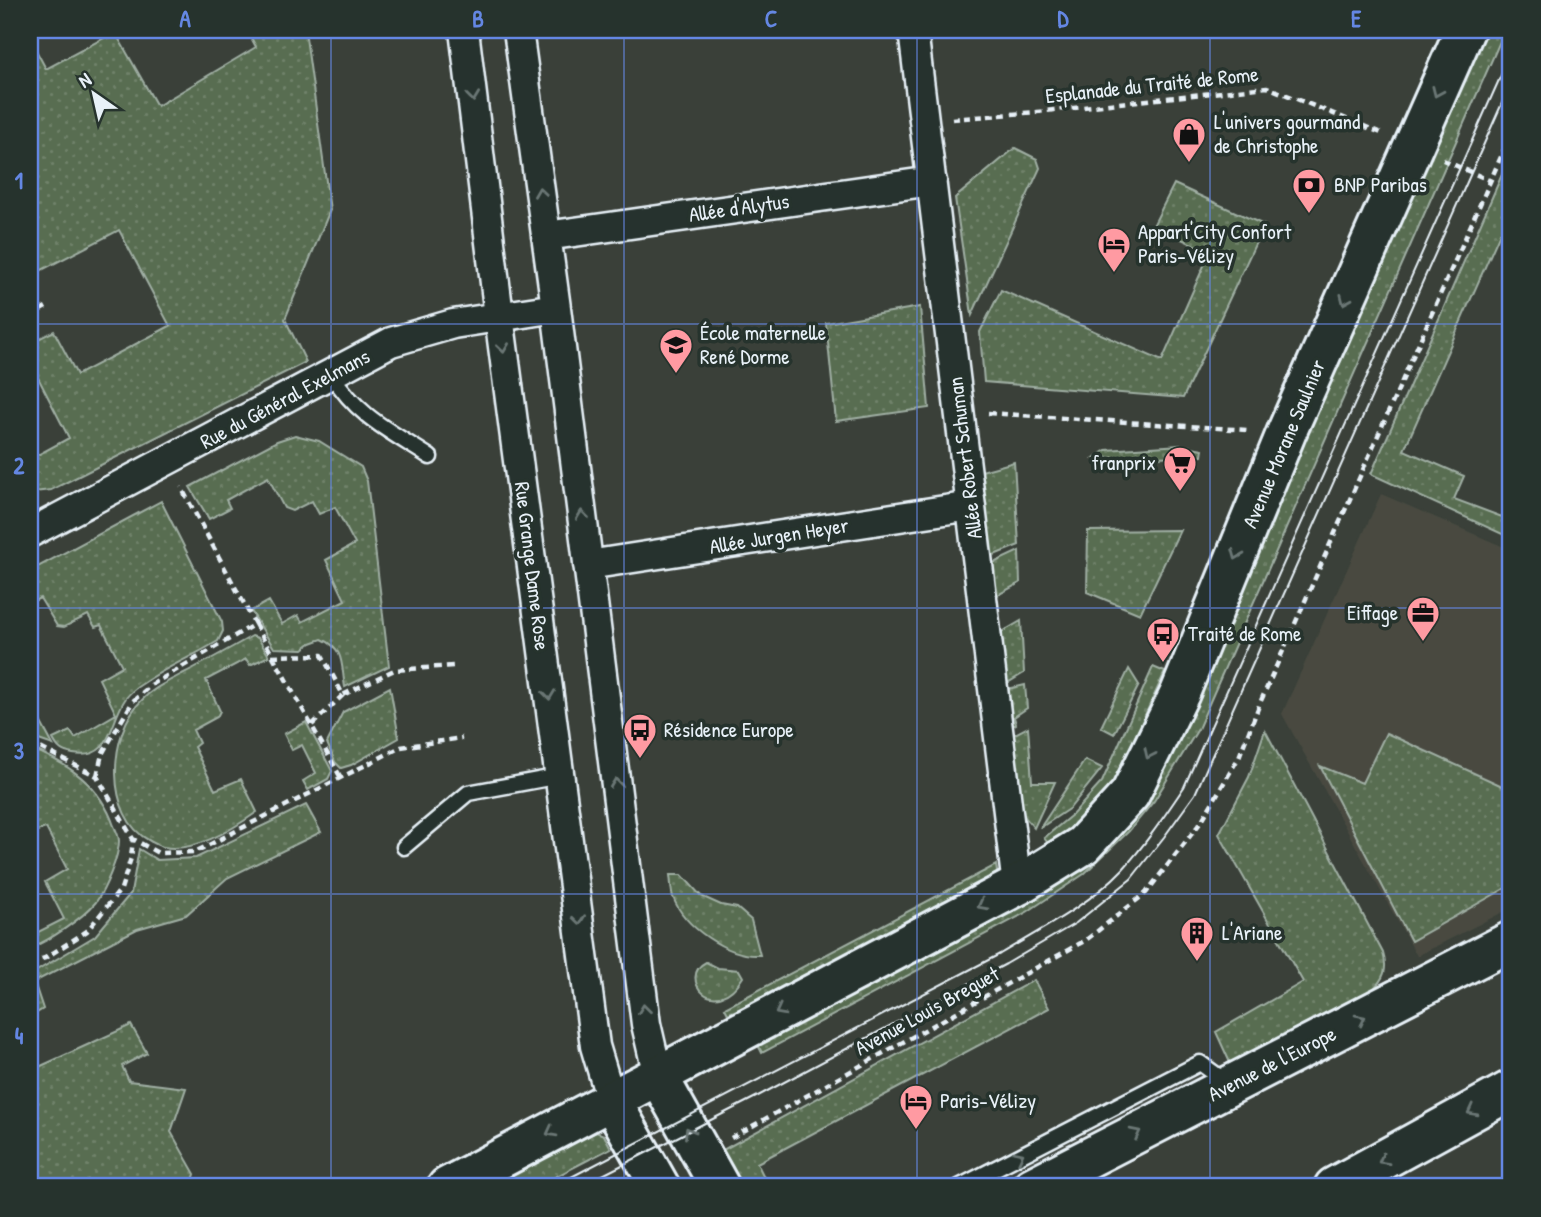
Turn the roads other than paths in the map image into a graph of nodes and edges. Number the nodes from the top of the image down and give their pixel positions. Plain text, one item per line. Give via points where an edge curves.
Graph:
1 (464, 30) edge
2 (518, 30) edge
3 (913, 30) edge
4 (1465, 30) edge
5 (932, 181) junction
6 (546, 236) junction
7 (556, 309) junction
8 (499, 316) junction
9 (332, 375) junction
10 (430, 457) dead end
11 (971, 506) junction
12 (30, 533) edge
13 (588, 565) junction
14 (560, 776) junction
15 (404, 847) dead end
16 (1017, 886) junction
17 (1511, 941) edge
18 (658, 1076) junction
19 (1511, 1090) edge
20 (611, 1100) junction
21 (1076, 1146) junction
22 (447, 1187) edge
23 (660, 1187) edge
24 (720, 1187) edge
25 (959, 1187) edge
26 (1032, 1187) edge
27 (1334, 1187) edge

1 -> 8 street, Rue Grange Dame Rose
6 -> 2 street
3 - 5 street, Allée Robert Schuman
4 -> 16 main road, Avenue Morane Saulnier via 1287,431 1180,693 1130,794 1083,845
5 - 6 street, Allée d'Alytus
5 - 11 street, Allée Robert Schuman
6 - 7 street
7 - 8 street, Rue du Général Exelmans
13 -> 7 street
8 - 9 street, Rue du Général Exelmans via 391,342
8 -> 14 street, Rue Grange Dame Rose
9 - 10 lane via 364,415
9 - 12 street, Rue du Général Exelmans
11 - 13 street, Allée Jurgen Heyer
11 - 16 street, Allée Robert Schuman
18 -> 13 street via 646,1024
14 - 15 lane via 468,793
14 -> 20 street, Rue Grange Dame Rose via 595,1046
16 -> 18 main road
21 -> 17 main road, Avenue de l'Europe via 1231,1085
18 - 20 main road
24 -> 18 main road
19 -> 27 main road
20 -> 22 main road
20 - 23 main road
25 -> 21 lane
21 - 26 main road, Avenue de l'Europe

